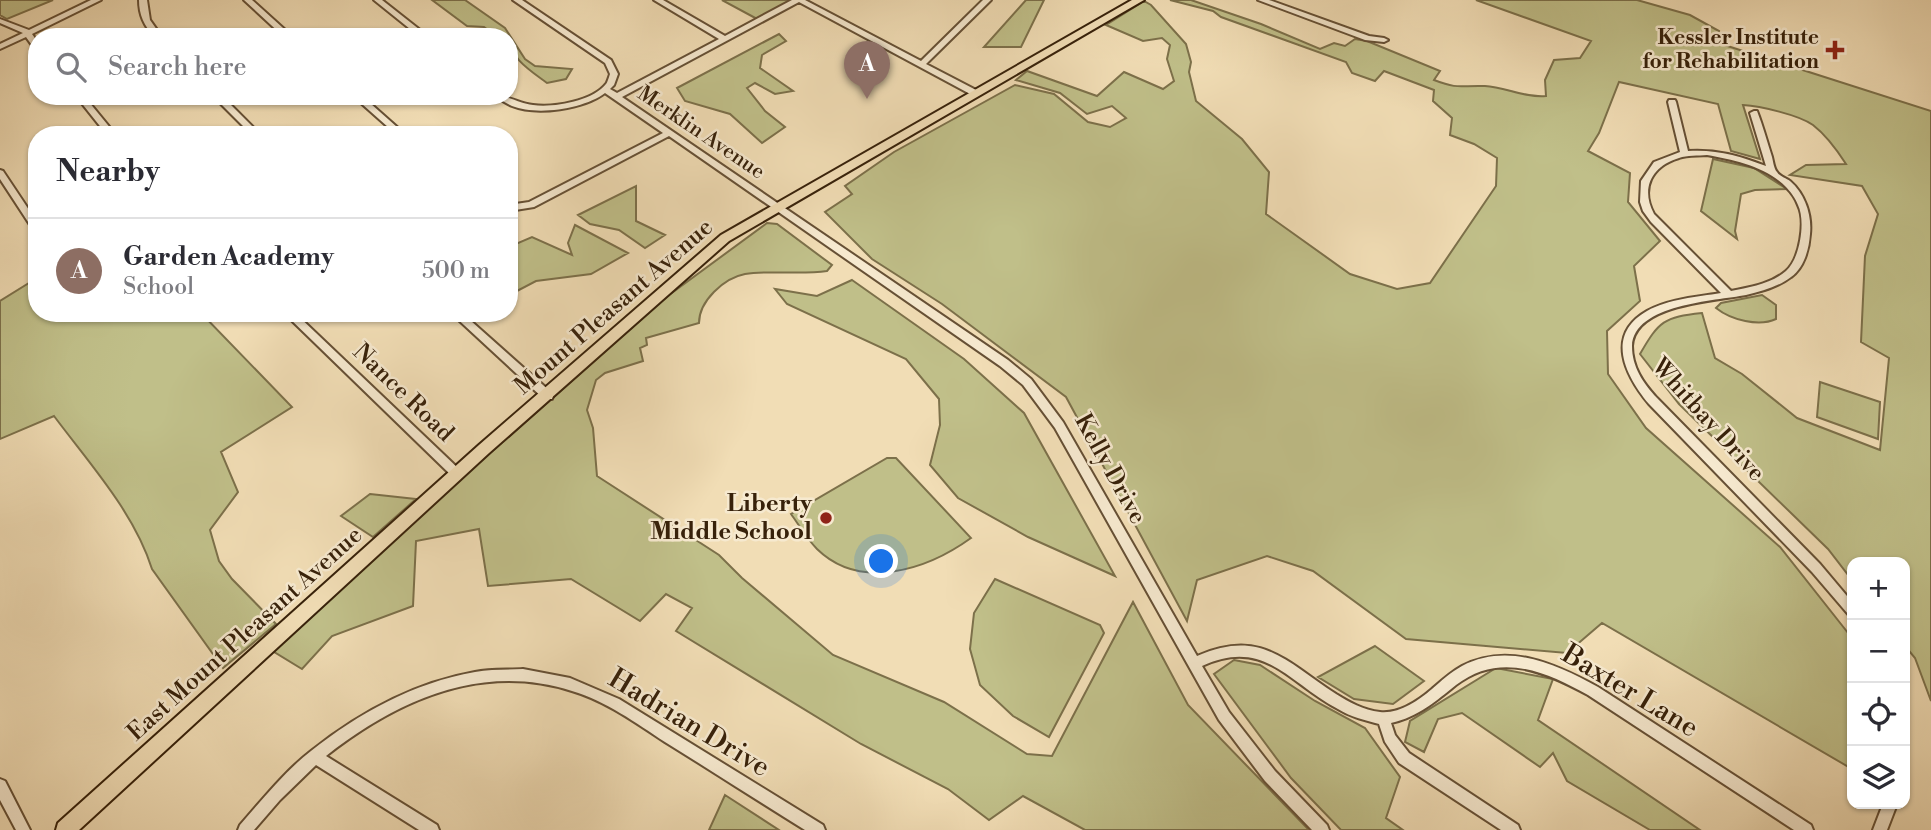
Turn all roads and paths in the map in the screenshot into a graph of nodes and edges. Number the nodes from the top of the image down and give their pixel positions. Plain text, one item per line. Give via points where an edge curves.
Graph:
1 (97, 0) edge
2 (143, 0) edge
3 (248, 0) edge
4 (378, 0) edge
5 (517, 0) edge
6 (658, 0) edge
7 (799, 0) edge
8 (987, 0) edge
9 (1139, 0) edge
10 (1262, 0) edge
11 (0, 21) edge
12 (39, 28) edge
13 (150, 28) edge
14 (279, 28) edge
15 (414, 28) edge
16 (27, 34) joint
17 (725, 39) junction
18 (1384, 40) dead end
19 (0, 47) edge
20 (921, 65) junction
21 (605, 89) junction
22 (975, 93) junction
23 (616, 97) junction
24 (1672, 102) dead end
25 (87, 105) edge
26 (227, 105) edge
27 (367, 105) edge
28 (515, 105) edge
29 (1754, 113) dead end
30 (105, 126) edge
31 (248, 126) edge
32 (392, 126) edge
33 (669, 133) junction
34 (1684, 153) junction
35 (1772, 171) junction
36 (0, 173) edge
37 (777, 206) junction
38 (518, 207) edge
39 (28, 215) edge
40 (1728, 294) junction
41 (298, 322) edge
42 (466, 322) edge
43 (548, 396) junction
44 (457, 474) junction
45 (1847, 604) edge
46 (1193, 664) junction
47 (1383, 718) junction
48 (314, 756) junction
49 (0, 786) edge
50 (1888, 809) edge
51 (23, 830) edge
52 (65, 830) edge
53 (245, 830) edge
54 (432, 830) edge
55 (817, 830) edge
56 (1322, 830) edge
57 (1513, 830) edge
58 (1805, 830) edge
59 (1880, 830) edge

1 - 12 street
2 - 13 street via 142,14
3 - 14 street
4 - 15 street
5 - 21 street via 608,62 614,75
6 - 17 street
7 - 17 street
7 - 20 street
8 - 20 street
9 - 22 main road, Mount Pleasant Avenue
10 - 18 street
11 - 16 street
16 - 19 street
17 - 23 street
20 - 22 street
21 - 23 street, Merklin Avenue
21 - 28 street via 580,102 548,109
22 - 37 main road, Mount Pleasant Avenue
23 - 33 street, Merklin Avenue
24 - 34 street
25 - 30 street
26 - 31 street
27 - 32 street
29 - 35 street
33 - 37 street, Merklin Avenue
33 - 38 street via 531,205
34 - 35 street, Whitbay Drive via 1729,156
34 - 40 street, Whitbay Drive via 1660,160 1649,169 1643,200 1654,220
35 - 40 street, Whitbay Drive via 1798,192 1807,209 1801,257 1794,270 1779,281
36 - 39 street
37 - 43 main road, Mount Pleasant Avenue via 698,259
37 - 46 street, Kelly Drive via 1027,382 1059,425
40 - 45 street, Whitbay Drive via 1644,314 1629,334 1627,358 1653,401
41 - 44 street, Nance Road
42 - 43 street
43 - 44 main road, Mount Pleasant Avenue
44 - 52 main road, East Mount Pleasant Avenue
46 - 47 street via 1232,650 1255,652 1280,663 1343,707
46 - 56 street, Kelly Drive via 1224,716 1270,776
47 - 57 street via 1404,758
47 - 58 street, Baxter Lane via 1421,705 1455,678 1481,665 1538,665 1593,691
48 - 53 street, Hadrian Drive
48 - 54 street
48 - 55 street, Hadrian Drive via 385,708 430,690 503,675 543,677 600,696 629,712
49 - 51 street
50 - 59 street

